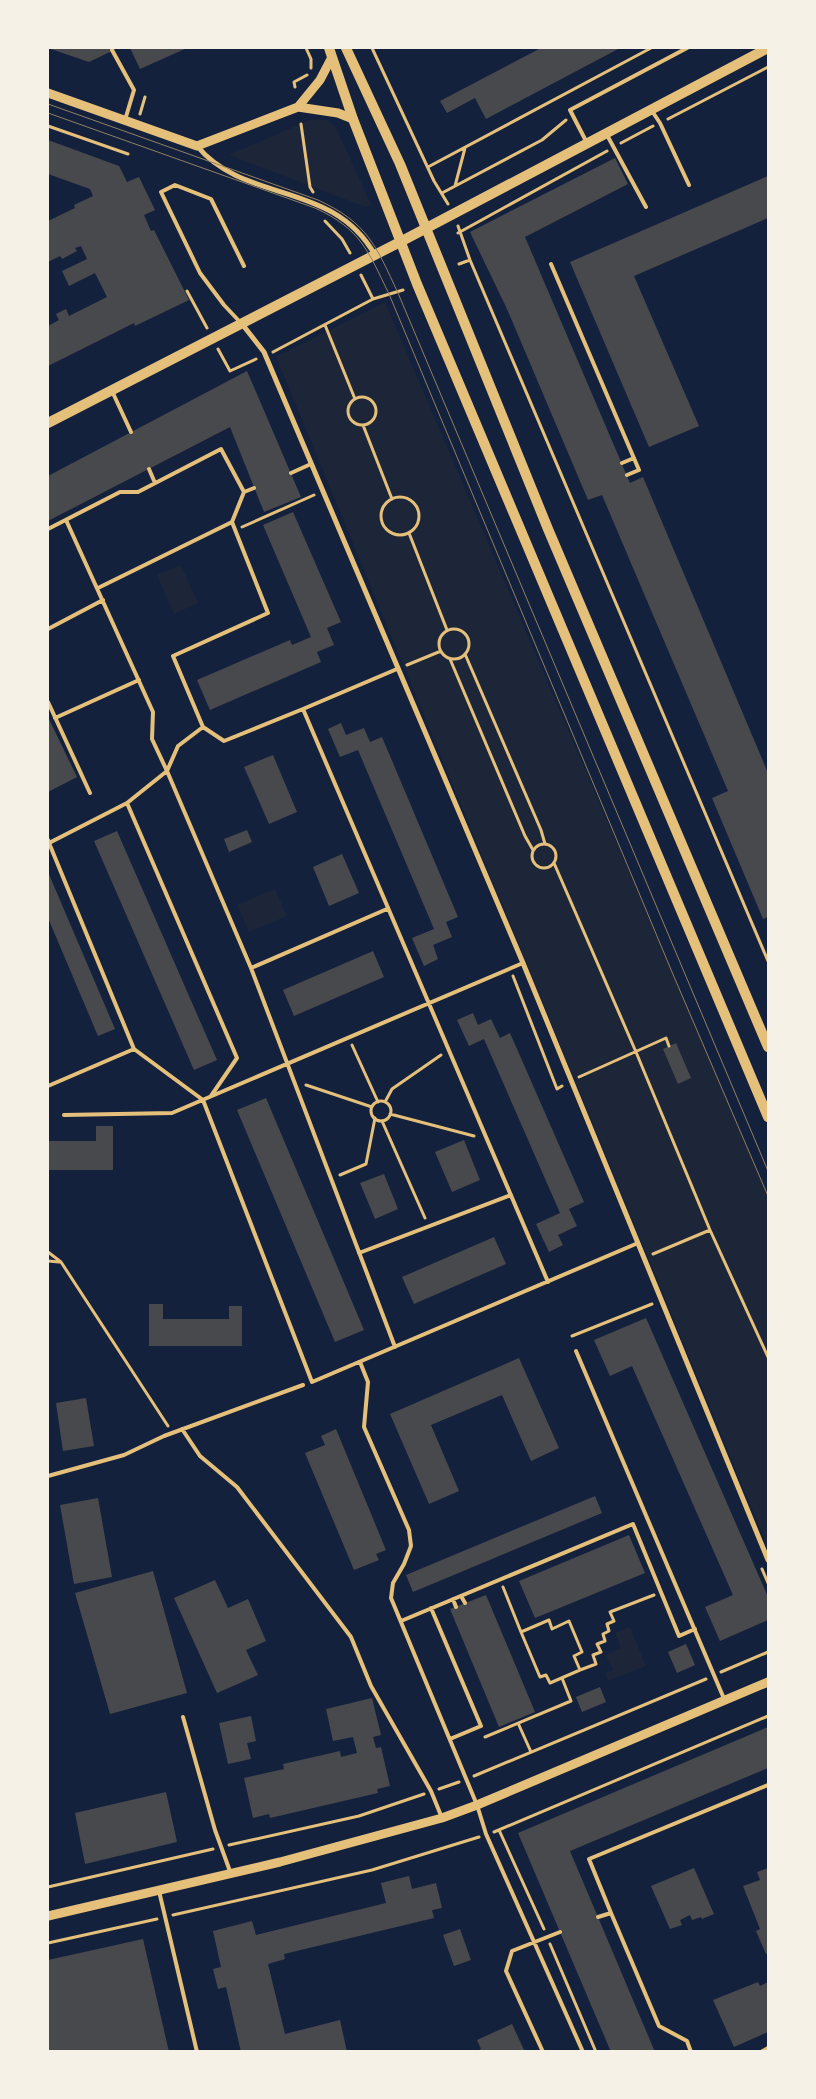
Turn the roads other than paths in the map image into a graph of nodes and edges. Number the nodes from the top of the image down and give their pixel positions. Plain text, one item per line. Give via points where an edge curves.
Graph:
1 (329, 48) edge
2 (346, 48) edge
3 (687, 48) edge
4 (768, 48) edge
5 (112, 50) dead end
6 (331, 58) junction
7 (48, 93) edge
8 (298, 107) junction
9 (651, 109) junction
10 (353, 119) junction
11 (125, 120) junction
12 (606, 133) junction
13 (587, 143) junction
14 (197, 146) junction
15 (689, 185) dead end
16 (646, 207) dead end
17 (426, 228) junction
18 (400, 242) junction
19 (375, 254) junction
20 (551, 264) dead end
21 (244, 266) dead end
22 (241, 324) junction
23 (112, 390) junction
24 (48, 423) edge
25 (132, 432) dead end
26 (634, 458) junction
27 (622, 463) dead end
28 (311, 464) junction
29 (148, 469) dead end
30 (291, 473) dead end
31 (627, 475) dead end
32 (155, 483) junction
33 (254, 488) dead end
34 (244, 492) junction
35 (66, 520) junction
36 (232, 522) junction
37 (48, 529) edge
38 (98, 588) junction
39 (104, 600) junction
40 (48, 629) edge
41 (398, 669) junction
42 (139, 680) junction
43 (48, 702) edge
44 (303, 710) junction
45 (55, 718) junction
46 (203, 727) junction
47 (167, 772) junction
48 (90, 793) dead end
49 (127, 803) junction
50 (48, 841) edge
51 (387, 909) junction
52 (523, 963) junction
53 (251, 968) junction
54 (429, 1003) junction
55 (768, 1047) edge
56 (134, 1049) junction
57 (288, 1064) junction
58 (48, 1086) edge
59 (211, 1096) junction
60 (203, 1100) junction
61 (64, 1115) dead end
62 (768, 1118) edge
63 (511, 1195) junction
64 (638, 1243) junction
65 (359, 1253) junction
66 (548, 1282) junction
67 (394, 1347) junction
68 (576, 1351) dead end
69 (360, 1362) junction
70 (303, 1385) dead end
71 (182, 1429) junction
72 (48, 1476) edge
73 (768, 1560) edge
74 (462, 1596) junction
75 (453, 1599) junction
76 (465, 1603) dead end
77 (456, 1607) dead end
78 (432, 1608) junction
79 (401, 1621) junction
80 (695, 1629) junction
81 (768, 1682) edge
82 (725, 1701) junction
83 (183, 1717) dead end
84 (450, 1739) junction
85 (768, 1785) edge
86 (477, 1805) junction
87 (442, 1818) junction
88 (230, 1874) junction
89 (159, 1891) junction
90 (611, 1913) junction
91 (48, 1916) edge
92 (598, 1917) dead end
93 (560, 1932) dead end
94 (534, 1942) junction
95 (768, 2048) edge
96 (197, 2052) edge
97 (543, 2052) edge
98 (583, 2052) edge
99 (691, 2052) edge
100 (762, 2052) edge

1 - 6 main road
2 - 17 main road
3 - 13 lane via 570,110
4 - 9 main road
5 - 11 lane via 134,90
6 - 8 street via 320,80
6 - 10 main road
7 - 11 street
8 - 10 street via 338,112
8 - 14 street
9 - 12 main road
9 - 15 lane
10 - 18 main road
11 - 14 street
12 - 13 main road
12 - 16 lane
13 - 17 main road
14 - 19 street via 207,158 231,174 344,218
17 - 18 main road
17 - 55 main road via 548,529
18 - 19 main road
18 - 62 main road
19 - 22 main road
20 - 26 lane
21 - 22 lane via 210,199 175,185 161,192 200,273
22 - 23 main road
22 - 28 street via 265,355
23 - 24 main road
23 - 25 lane
26 - 27 lane
26 - 31 lane via 639,470
28 - 30 lane
28 - 41 street
29 - 32 lane
32 - 34 lane via 221,448
32 - 35 lane via 138,492 120,492
33 - 34 lane
34 - 36 lane
35 - 37 lane
35 - 38 lane
36 - 38 lane
36 - 46 lane via 268,613 173,656
38 - 39 lane
39 - 40 lane
39 - 42 lane
41 - 44 lane
41 - 52 street
42 - 45 lane
42 - 47 lane via 153,712 152,739
43 - 45 lane
44 - 46 lane via 224,741
44 - 51 lane
45 - 48 lane
46 - 47 lane via 178,746
47 - 49 lane
47 - 53 lane
49 - 50 lane
49 - 59 lane via 236,1058
50 - 56 lane
51 - 53 lane
51 - 54 lane
52 - 54 lane
52 - 64 street
53 - 57 lane
54 - 57 lane
54 - 63 lane
56 - 58 lane
56 - 60 lane
57 - 59 lane
57 - 65 lane
59 - 60 lane
60 - 61 lane via 172,1113
60 - 69 lane via 312,1382
63 - 65 lane
63 - 66 lane
64 - 66 lane
64 - 73 street
65 - 67 lane
66 - 67 lane
67 - 69 lane
68 - 80 lane
69 - 79 lane via 368,1382 364,1427 409,1530 411,1546 393,1583 391,1598
70 - 71 lane
71 - 72 lane via 124,1455
71 - 87 lane via 200,1456 237,1487 352,1637 371,1686 432,1791
74 - 75 lane
74 - 76 lane
74 - 80 lane via 633,1524 680,1636
75 - 77 lane
75 - 78 lane
78 - 79 lane
78 - 84 lane via 481,1726
79 - 84 lane
80 - 82 lane
81 - 82 street
82 - 86 street
83 - 88 lane
84 - 86 lane
85 - 90 lane via 588,1859
86 - 87 street
86 - 94 lane via 486,1834
87 - 88 street
88 - 89 street
89 - 91 street
89 - 96 lane
90 - 92 lane
90 - 99 lane via 659,2026 687,2041
93 - 94 lane
94 - 97 lane via 512,1951 506,1971
94 - 98 lane
95 - 100 lane

